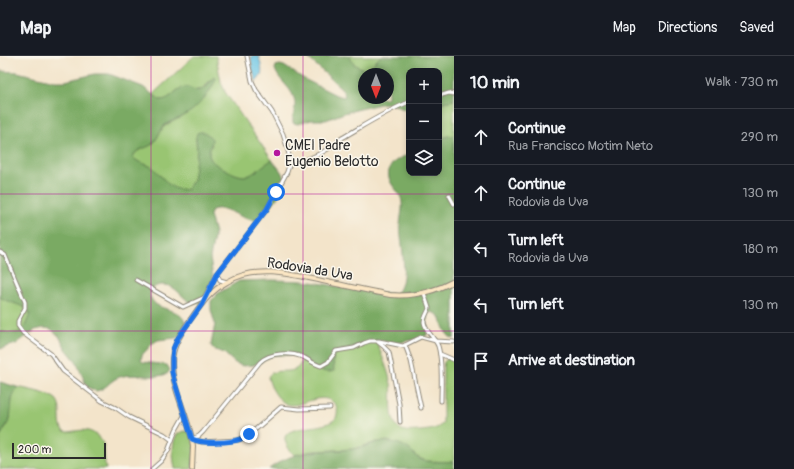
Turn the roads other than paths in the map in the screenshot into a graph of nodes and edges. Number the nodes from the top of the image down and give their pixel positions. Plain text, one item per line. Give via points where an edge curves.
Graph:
1 (247, 56) edge
2 (454, 94) edge
3 (442, 95) edge
4 (406, 103) edge
5 (290, 162) junction
6 (449, 195) dead end
7 (454, 204) edge
8 (0, 252) edge
9 (217, 274) junction
10 (136, 280) dead end
11 (454, 281) edge
12 (227, 282) junction
13 (424, 293) junction
14 (205, 297) junction
15 (202, 304) junction
16 (376, 341) junction
17 (436, 341) junction
18 (454, 342) edge
19 (405, 345) junction
20 (440, 354) junction
21 (454, 360) edge
22 (441, 401) dead end
23 (330, 408) dead end
24 (421, 408) dead end
25 (185, 414) junction
26 (400, 422) dead end
27 (192, 439) junction
28 (172, 440) junction
29 (152, 469) edge
30 (192, 469) edge

1 - 5 street via 252,81 283,134
2 - 3 street
4 - 5 street via 308,159
5 - 9 street via 267,209
6 - 7 street
8 - 28 street via 5,255 25,302 25,308 18,321 23,333 51,354 64,371 102,401
9 - 12 street via 220,280
9 - 14 street
10 - 14 street via 183,306
11 - 13 street, Rodovia da Uva
12 - 13 street, Rodovia da Uva via 247,274 270,272 390,294 405,296
12 - 15 street, Rodovia da Uva
13 - 17 street via 429,308 424,323
14 - 15 street
15 - 25 street, Rodovia da Uva via 173,349 172,372
16 - 19 street
16 - 26 street via 389,352
16 - 27 street via 367,341 354,348 336,351 328,362 321,366 294,355 266,357 203,432
17 - 18 street
17 - 19 street via 421,337
17 - 20 street
19 - 24 street
20 - 21 street
20 - 22 street
23 - 27 street via 281,407 239,440 202,442
25 - 27 street, Rodovia da Uva
25 - 28 street
27 - 30 street, Rodovia da Uva
28 - 29 street via 162,461

